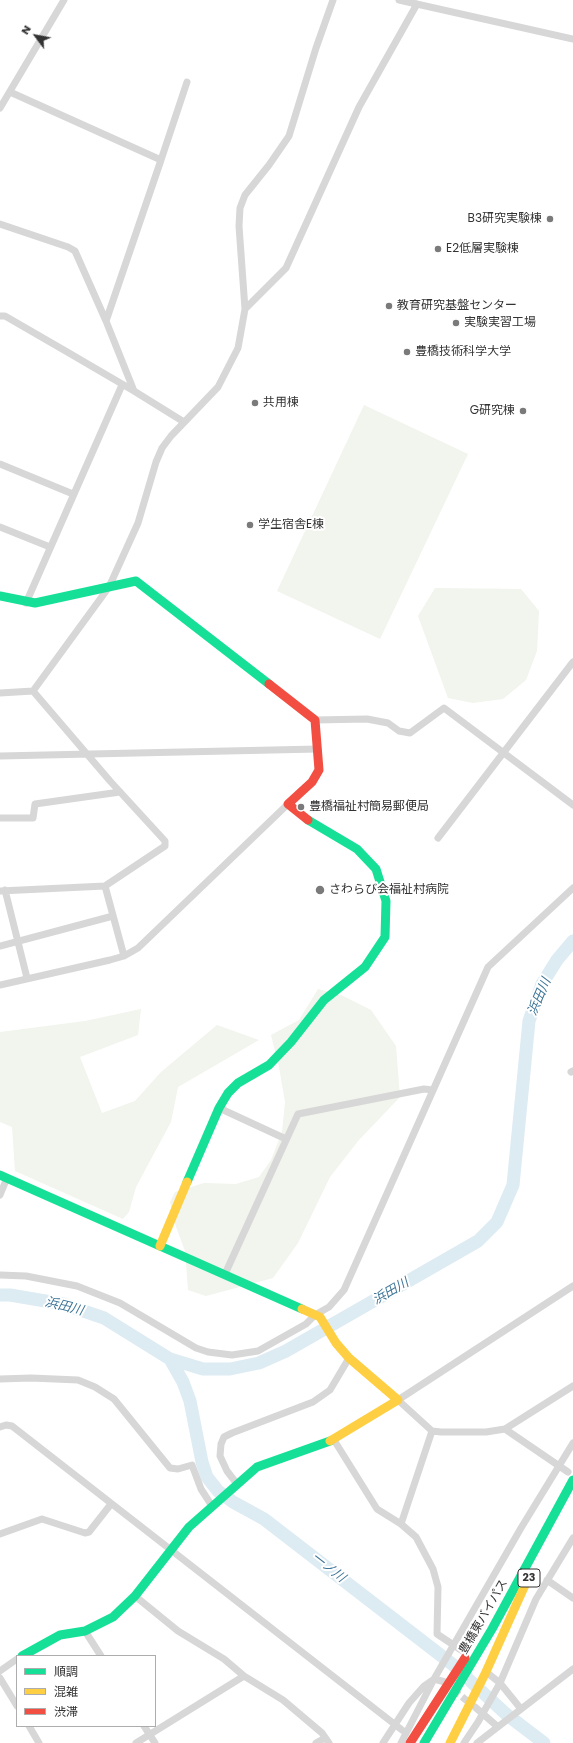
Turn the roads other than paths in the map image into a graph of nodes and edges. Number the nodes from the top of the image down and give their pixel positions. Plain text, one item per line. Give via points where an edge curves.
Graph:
1 (64, 0) edge
2 (333, 0) edge
3 (399, 0) edge
4 (418, 4) junction
5 (573, 39) edge
6 (187, 82) dead end
7 (10, 92) junction
8 (0, 108) edge
9 (161, 160) junction
10 (0, 224) edge
11 (245, 309) junction
12 (0, 316) edge
13 (106, 321) junction
14 (122, 385) junction
15 (134, 391) junction
16 (184, 422) junction
17 (0, 464) edge
18 (73, 494) junction
19 (0, 527) edge
20 (50, 547) junction
21 (109, 587) junction
22 (0, 596) edge
23 (26, 603) junction
24 (573, 662) edge
25 (33, 691) junction
26 (0, 693) edge
27 (315, 720) junction
28 (318, 749) junction
29 (504, 752) junction
30 (88, 755) junction
31 (0, 756) edge
32 (120, 792) junction
33 (288, 804) junction
34 (573, 805) edge
35 (0, 818) edge
36 (438, 838) dead end
37 (105, 886) junction
38 (573, 888) edge
39 (2, 891) edge
40 (113, 916) junction
41 (17, 942) junction
42 (0, 946) edge
43 (124, 956) junction
44 (27, 978) junction
45 (0, 985) edge
46 (433, 1090) junction
47 (219, 1108) junction
48 (286, 1138) junction
49 (4, 1176) edge
50 (0, 1195) edge
51 (160, 1246) junction
52 (225, 1274) junction
53 (0, 1275) edge
54 (573, 1286) edge
55 (318, 1316) junction
56 (349, 1358) junction
57 (0, 1379) edge
58 (573, 1386) edge
59 (398, 1400) junction
60 (0, 1427) edge
61 (505, 1429) junction
62 (432, 1431) junction
63 (334, 1440) junction
64 (573, 1442) edge
65 (559, 1466) junction
66 (571, 1478) edge
67 (235, 1486) junction
68 (111, 1504) junction
69 (212, 1505) junction
70 (401, 1524) junction
71 (0, 1534) edge
72 (573, 1538) edge
73 (170, 1550) junction
74 (547, 1580) junction
75 (135, 1596) junction
76 (573, 1598) edge
77 (85, 1631) junction
78 (453, 1648) junction
79 (24, 1655) edge
80 (100, 1655) edge
81 (467, 1658) junction
82 (16, 1660) edge
83 (573, 1669) edge
84 (0, 1672) edge
85 (488, 1675) junction
86 (244, 1676) junction
87 (0, 1678) edge
88 (434, 1679) junction
89 (447, 1682) junction
90 (498, 1685) junction
91 (16, 1704) edge
92 (473, 1704) junction
93 (521, 1709) junction
94 (483, 1713) junction
95 (394, 1725) junction
96 (499, 1726) junction
97 (30, 1727) edge
98 (145, 1727) edge
99 (402, 1730) dead end
100 (150, 1735) junction
101 (327, 1740) edge
102 (39, 1743) edge
103 (136, 1743) edge
104 (155, 1743) edge
105 (316, 1743) edge
106 (383, 1743) edge
107 (401, 1743) edge
108 (410, 1743) edge
109 (424, 1743) edge
110 (450, 1743) edge
111 (464, 1743) edge
112 (477, 1743) edge

1 - 7 street
2 - 11 street via 289,136 245,195 240,208
3 - 4 street
4 - 5 street
4 - 11 street via 359,107 286,268
6 - 9 street
7 - 8 street
7 - 9 street
9 - 13 street
10 - 13 street via 75,251
11 - 16 street via 238,348 218,387
12 - 14 street via 5,316 69,352
13 - 15 street
14 - 15 street
14 - 18 street
15 - 16 street
16 - 21 street via 162,448 138,523
17 - 18 street
18 - 20 street
19 - 20 street
20 - 23 street
21 - 23 main road
21 - 25 street
21 - 27 main road via 136,581
22 - 23 main road
24 - 29 street
25 - 26 street
25 - 30 street
27 - 28 main road
27 - 29 street via 367,719 388,723 399,731 410,733 444,708
28 - 30 street
28 - 33 main road via 319,770 312,782
29 - 34 street
29 - 36 street
30 - 31 street
30 - 32 street
32 - 35 street via 36,804 33,818
32 - 37 street via 165,841 164,846
33 - 43 street via 138,948
33 - 47 main road via 308,820 357,850 376,869 386,900 385,937 365,967 324,1000 269,1065 238,1083
37 - 39 street
37 - 40 street
38 - 46 street via 488,967
39 - 41 street
40 - 41 street
40 - 43 street
41 - 42 street
41 - 44 street
43 - 44 street
44 - 45 street
46 - 48 street via 424,1089 298,1114
46 - 55 street via 344,1290
47 - 48 street
47 - 51 main road
48 - 52 street
49 - 50 street
49 - 51 main road
51 - 52 main road
52 - 55 main road
53 - 55 street via 26,1276 77,1286 120,1304 196,1348 208,1352 232,1355 258,1351
54 - 59 street
55 - 56 main road
56 - 59 main road
56 - 67 street via 330,1390 313,1402 224,1437 220,1456
57 - 69 street via 78,1380 95,1387 114,1399 170,1468 178,1469 192,1465 201,1489
58 - 61 street
59 - 62 street
59 - 63 main road
60 - 68 street via 12,1426
61 - 62 street
61 - 65 street
62 - 70 street
63 - 67 main road via 257,1467
63 - 70 street via 377,1509
64 - 65 street
65 - 66 street
65 - 78 street
66 - 81 main road, 豊橋東バイパス / 23 via 492,1629 476,1641
66 - 85 main road, 23
67 - 69 main road
68 - 71 street via 89,1532 85,1533 42,1519
68 - 73 street
69 - 73 main road
70 - 78 street via 416,1537 433,1570 438,1587 436,1634
72 - 74 street
73 - 75 main road
73 - 95 street
74 - 76 street
74 - 90 street
75 - 77 main road via 113,1617
75 - 86 street via 178,1631 224,1659
77 - 79 main road via 60,1635
77 - 80 street
78 - 81 street
78 - 88 street
81 - 89 main road, 23
81 - 109 main road, 豊橋東バイパス / 23 via 457,1688
82 - 84 street
83 - 93 street
85 - 90 street
85 - 92 main road, 23
86 - 100 street
86 - 101 street via 283,1700
87 - 91 street
88 - 89 street
88 - 95 street via 424,1686
88 - 107 street
89 - 108 main road, 23
90 - 93 street
90 - 94 street
92 - 94 street
92 - 110 main road, 23
93 - 96 street
94 - 96 street
94 - 111 street
95 - 99 street
95 - 106 street
96 - 112 street
97 - 102 street
98 - 100 street
100 - 103 street
100 - 104 street
101 - 105 street

